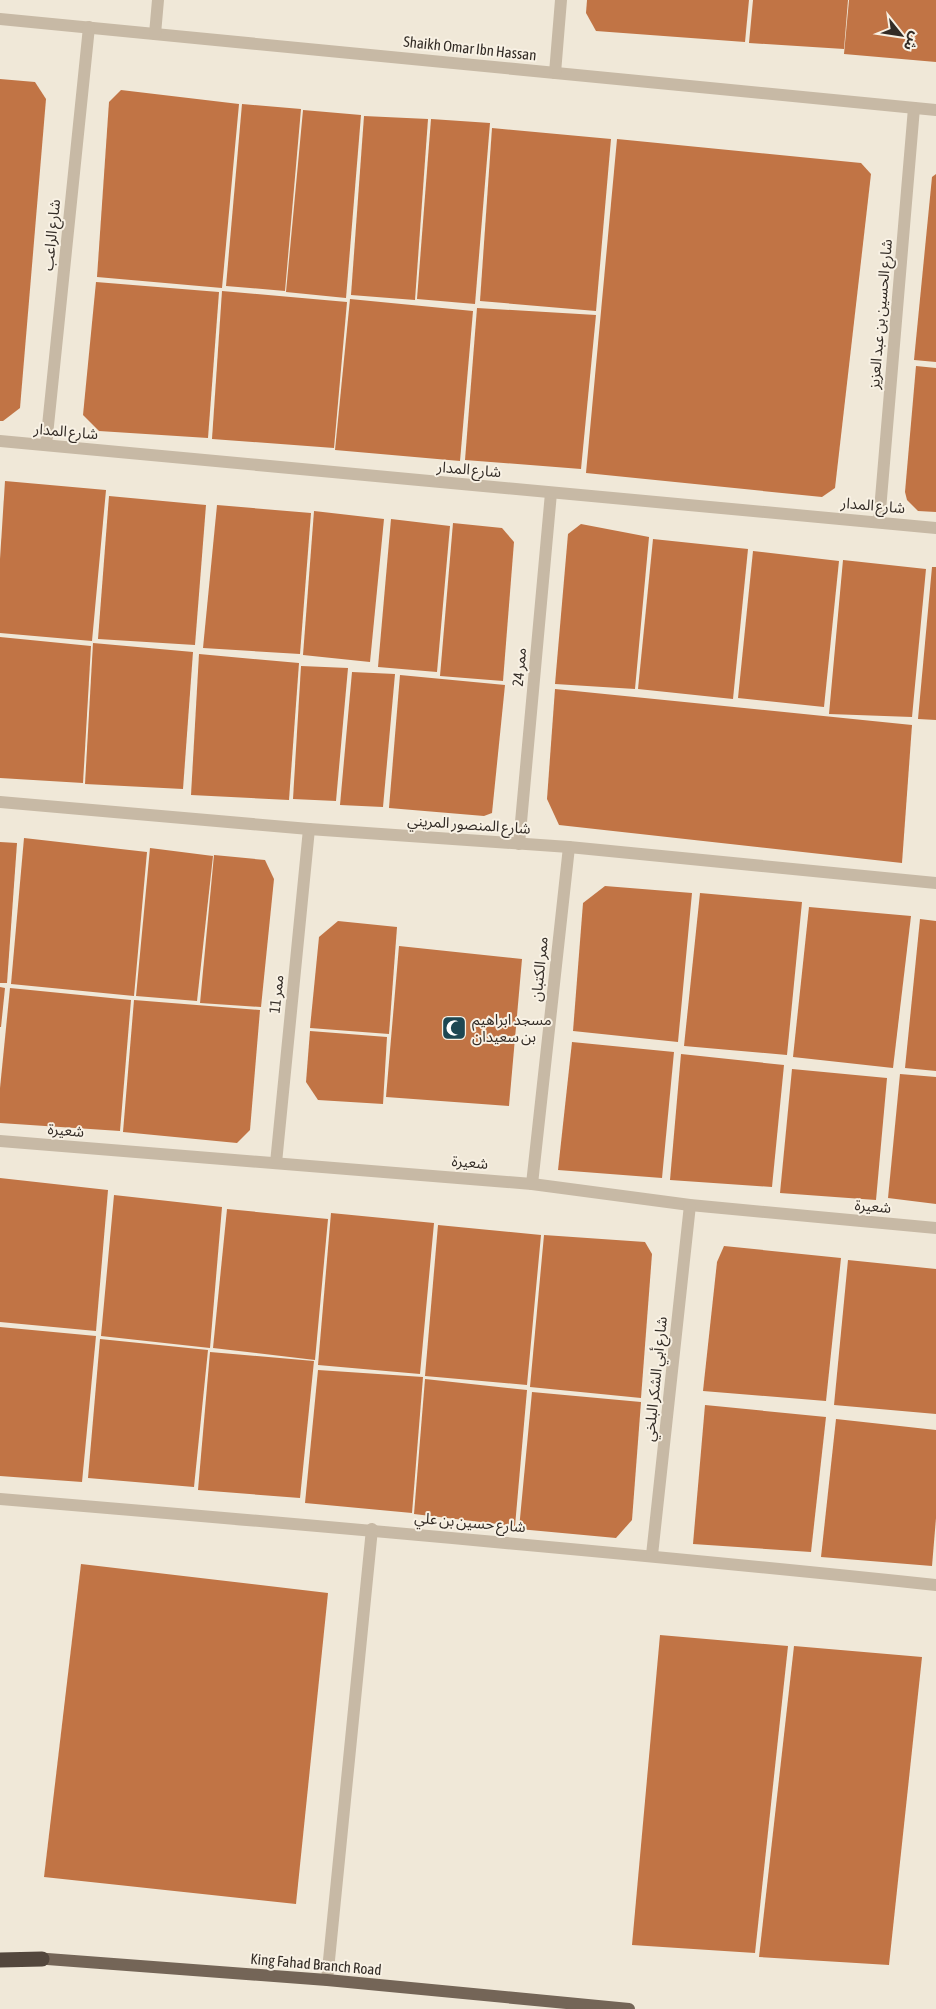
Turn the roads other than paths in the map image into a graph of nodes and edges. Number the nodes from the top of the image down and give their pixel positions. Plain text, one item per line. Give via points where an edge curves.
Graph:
1 (158, 0) edge
2 (562, 0) edge
3 (0, 19) edge
4 (89, 27) junction
5 (156, 34) junction
6 (555, 73) junction
7 (914, 108) junction
8 (936, 110) edge
9 (0, 441) edge
10 (46, 445) junction
11 (551, 493) junction
12 (878, 522) junction
13 (936, 528) edge
14 (0, 802) edge
15 (309, 829) junction
16 (519, 844) junction
17 (569, 847) junction
18 (936, 883) edge
19 (0, 1141) edge
20 (276, 1163) junction
21 (532, 1184) junction
22 (690, 1205) junction
23 (936, 1228) edge
24 (0, 1499) edge
25 (372, 1529) junction
26 (652, 1555) junction
27 (936, 1585) edge
28 (0, 1955) edge
29 (42, 1959) junction
30 (0, 1960) edge
31 (327, 1980) junction
32 (629, 2009) edge

1 - 5 street
2 - 6 street
3 - 4 street, Shaikh Omar Ibn Hassan
4 - 5 street, Shaikh Omar Ibn Hassan
4 - 10 street, شارع الراعب
5 - 6 street, Shaikh Omar Ibn Hassan
6 - 7 street, Shaikh Omar Ibn Hassan
7 - 8 street, Shaikh Omar Ibn Hassan
7 - 12 street, شارع الحسين بن عبد العزيز
9 - 10 street, شارع المدار
10 - 11 street, شارع المدار
11 - 12 street, شارع المدار
11 - 16 street, ممر 24
12 - 13 street, شارع المدار
14 - 15 street, شارع المنصور المريني
15 - 16 street, شارع المنصور المريني
15 - 20 street, ممر 11
16 - 17 street, شارع المنصور المريني
17 - 18 street, شارع المنصور المريني
17 - 21 street, ممر الكتبان
19 - 20 street, شعيرة
20 - 21 street, شعيرة
21 - 22 street, شعيرة
22 - 23 street, شعيرة
22 - 26 street, شارع أبي الشكر البلخي
24 - 25 street, شارع حسين بن علي
25 - 26 street, شارع حسين بن علي
25 - 31 street
26 - 27 street, شارع حسين بن علي
28 - 29 main road, King Fahad Branch Road
29 - 30 highway
29 - 31 main road, King Fahad Branch Road
31 - 32 main road, King Fahad Branch Road

